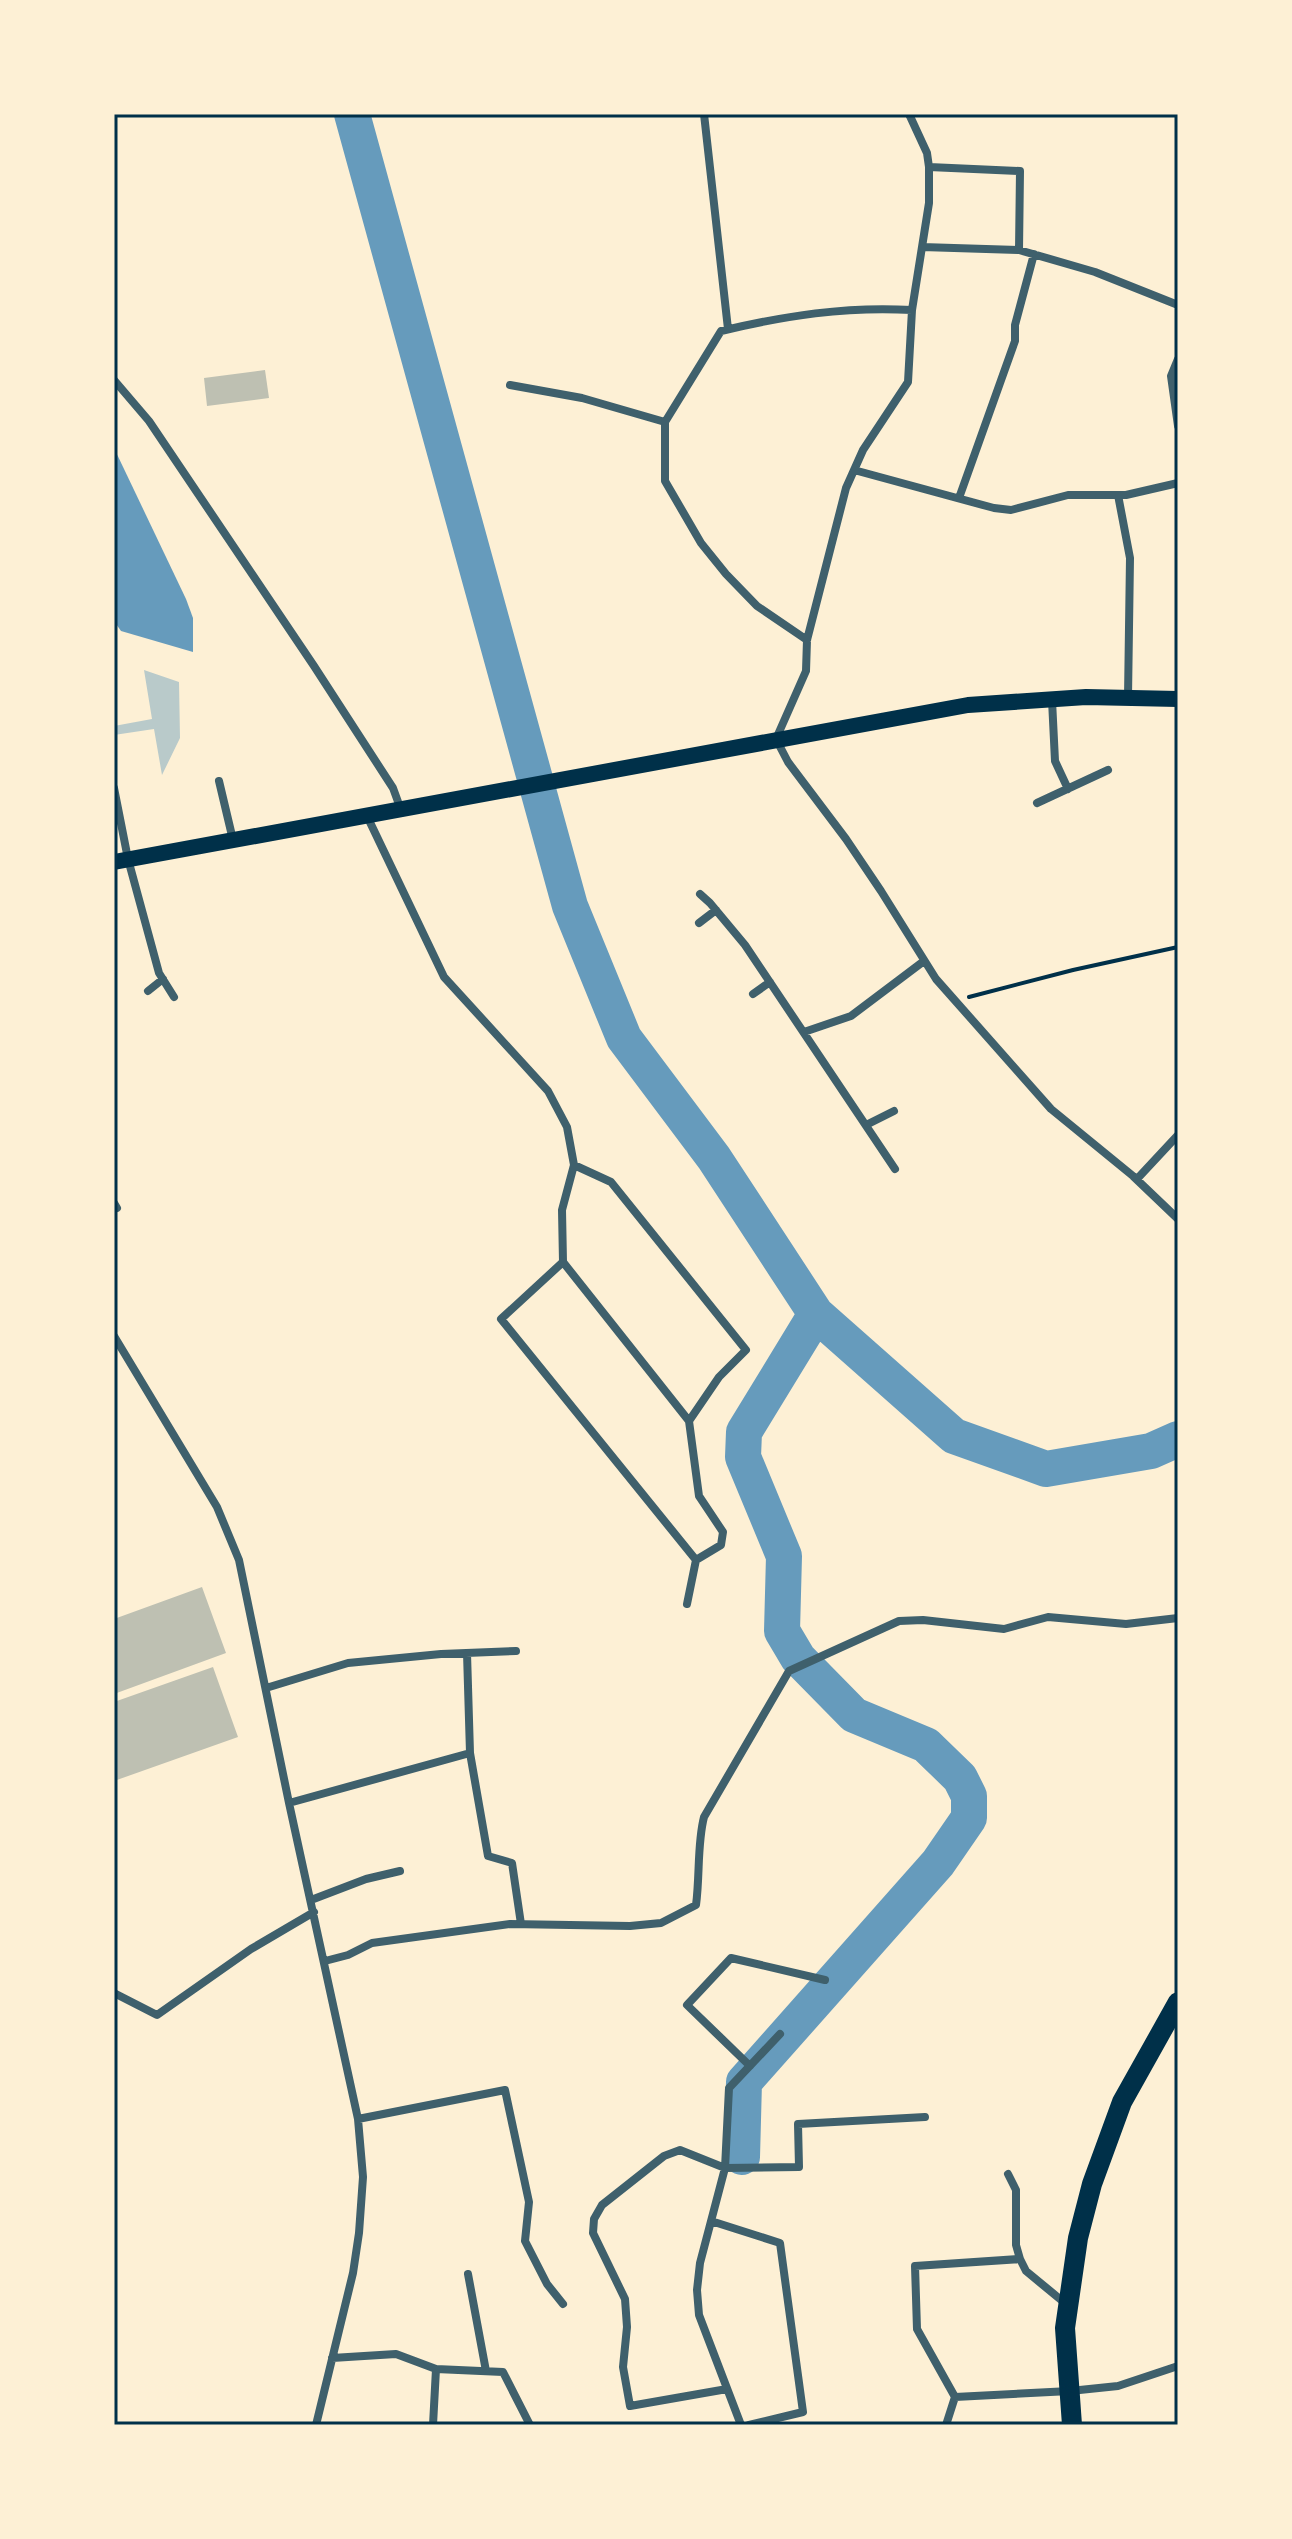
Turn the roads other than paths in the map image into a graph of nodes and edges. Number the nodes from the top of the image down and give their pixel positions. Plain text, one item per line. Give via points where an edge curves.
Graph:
1 (704, 114) edge
2 (909, 114) edge
3 (929, 167) junction
4 (922, 247) junction
5 (1019, 250) junction
6 (1034, 254) junction
7 (1178, 305) edge
8 (912, 310) junction
9 (728, 329) junction
10 (1178, 359) edge
11 (114, 380) edge
12 (510, 385) dead end
13 (665, 422) junction
14 (1178, 426) edge
15 (854, 470) junction
16 (1178, 483) edge
17 (1118, 495) junction
18 (959, 498) junction
19 (807, 640) junction
20 (1128, 698) junction
21 (1052, 699) junction
22 (1178, 699) edge
23 (776, 739) junction
24 (1108, 770) dead end
25 (219, 781) dead end
26 (114, 788) edge
27 (1068, 789) junction
28 (1037, 803) dead end
29 (116, 806) edge
30 (401, 810) junction
31 (367, 816) junction
32 (233, 840) junction
33 (121, 860) edge
34 (700, 894) dead end
35 (716, 910) junction
36 (699, 923) dead end
37 (924, 961) junction
38 (163, 979) junction
39 (770, 982) junction
40 (148, 991) dead end
41 (753, 994) dead end
42 (174, 997) dead end
43 (804, 1032) junction
44 (894, 1111) dead end
45 (866, 1125) junction
46 (1178, 1135) edge
47 (574, 1165) junction
48 (895, 1169) dead end
49 (1137, 1179) junction
50 (1178, 1219) edge
51 (563, 1262) junction
52 (114, 1336) edge
53 (689, 1421) junction
54 (696, 1560) junction
55 (687, 1604) dead end
56 (1178, 1618) edge
57 (516, 1651) dead end
58 (467, 1653) junction
59 (266, 1688) junction
60 (470, 1753) junction
61 (289, 1803) junction
62 (400, 1871) dead end
63 (311, 1900) junction
64 (314, 1912) junction
65 (521, 1924) junction
66 (325, 1961) junction
67 (825, 1980) dead end
68 (114, 1993) edge
69 (1178, 2002) edge
70 (780, 2034) dead end
71 (750, 2066) junction
72 (925, 2117) dead end
73 (358, 2119) junction
74 (725, 2168) junction
75 (1008, 2174) dead end
76 (711, 2221) junction
77 (1020, 2259) junction
78 (468, 2274) dead end
79 (563, 2304) dead end
80 (1067, 2305) junction
81 (332, 2358) junction
82 (1178, 2366) edge
83 (436, 2369) junction
84 (486, 2371) junction
85 (727, 2389) junction
86 (1070, 2391) junction
87 (955, 2397) junction
88 (316, 2425) edge
89 (433, 2425) edge
90 (530, 2425) edge
91 (741, 2425) edge
92 (749, 2425) edge
93 (946, 2425) edge
94 (1072, 2425) edge

1 - 9 street
2 - 3 street
3 - 4 street
3 - 5 street via 1020,171
4 - 5 street
4 - 8 street
5 - 6 street
6 - 7 street
6 - 18 street via 1015,341
8 - 9 street via 842,309
8 - 15 street via 908,382
9 - 13 street via 721,331
10 - 14 street via 1171,376
11 - 30 street via 149,421 314,666 393,788
12 - 13 street via 582,398
13 - 19 street via 665,481 701,543 757,606
15 - 18 street
15 - 19 street
16 - 17 street
17 - 18 street via 1068,495 1011,510
17 - 20 street via 1130,558
19 - 23 street via 806,671
20 - 21 main road
20 - 22 main road
21 - 23 main road via 968,705
21 - 27 street via 1055,761
23 - 30 main road
23 - 37 street
24 - 27 street
25 - 32 street
26 - 29 street
27 - 28 street
29 - 33 street
30 - 31 main road
31 - 32 main road
31 - 47 street via 444,977 548,1091 567,1127
32 - 33 main road
33 - 38 street
34 - 35 street
35 - 36 street
35 - 39 street
37 - 43 street via 851,1016
37 - 49 street via 1051,1109
38 - 40 street
38 - 42 street
39 - 41 street
39 - 43 street
43 - 45 street
44 - 45 street
45 - 48 street
46 - 49 street
47 - 51 street via 562,1210
47 - 53 street via 611,1182 746,1350 719,1377
49 - 50 street
51 - 53 street
51 - 54 street via 501,1319
52 - 59 street via 217,1507 239,1560
53 - 54 street via 699,1496 723,1532 721,1545
54 - 55 street
56 - 65 street via 1126,1624 1048,1617 1004,1629 899,1621 812,1660 789,1671 704,1817 696,1905 661,1923
57 - 58 street
58 - 59 street via 348,1663
58 - 60 street
59 - 61 street
60 - 61 street
60 - 65 street via 488,1856 512,1863
61 - 63 street
62 - 63 street
63 - 64 street
64 - 66 street
64 - 68 street via 157,2015
65 - 66 street via 413,1935
66 - 73 street
67 - 71 street via 731,1958 687,2005
69 - 80 highway via 1122,2102 1092,2184
70 - 71 street
71 - 74 street via 729,2088
72 - 74 street via 798,2124 799,2167
73 - 79 street via 505,2090 529,2202 525,2241
73 - 81 street via 363,2177 359,2233
74 - 76 street
74 - 85 street via 680,2150 664,2156 602,2205 593,2233 625,2299 623,2367 630,2406
75 - 77 street via 1016,2190
76 - 85 street via 698,2276 699,2315
76 - 92 street via 780,2243 803,2412
77 - 80 street via 1026,2271
77 - 87 street via 915,2266 917,2329
78 - 84 street
80 - 86 highway
81 - 83 street via 396,2354
81 - 88 street
82 - 86 street via 1118,2386
83 - 84 street
83 - 89 street
84 - 90 street via 503,2372
85 - 91 street
86 - 87 street
86 - 94 highway
87 - 93 street

